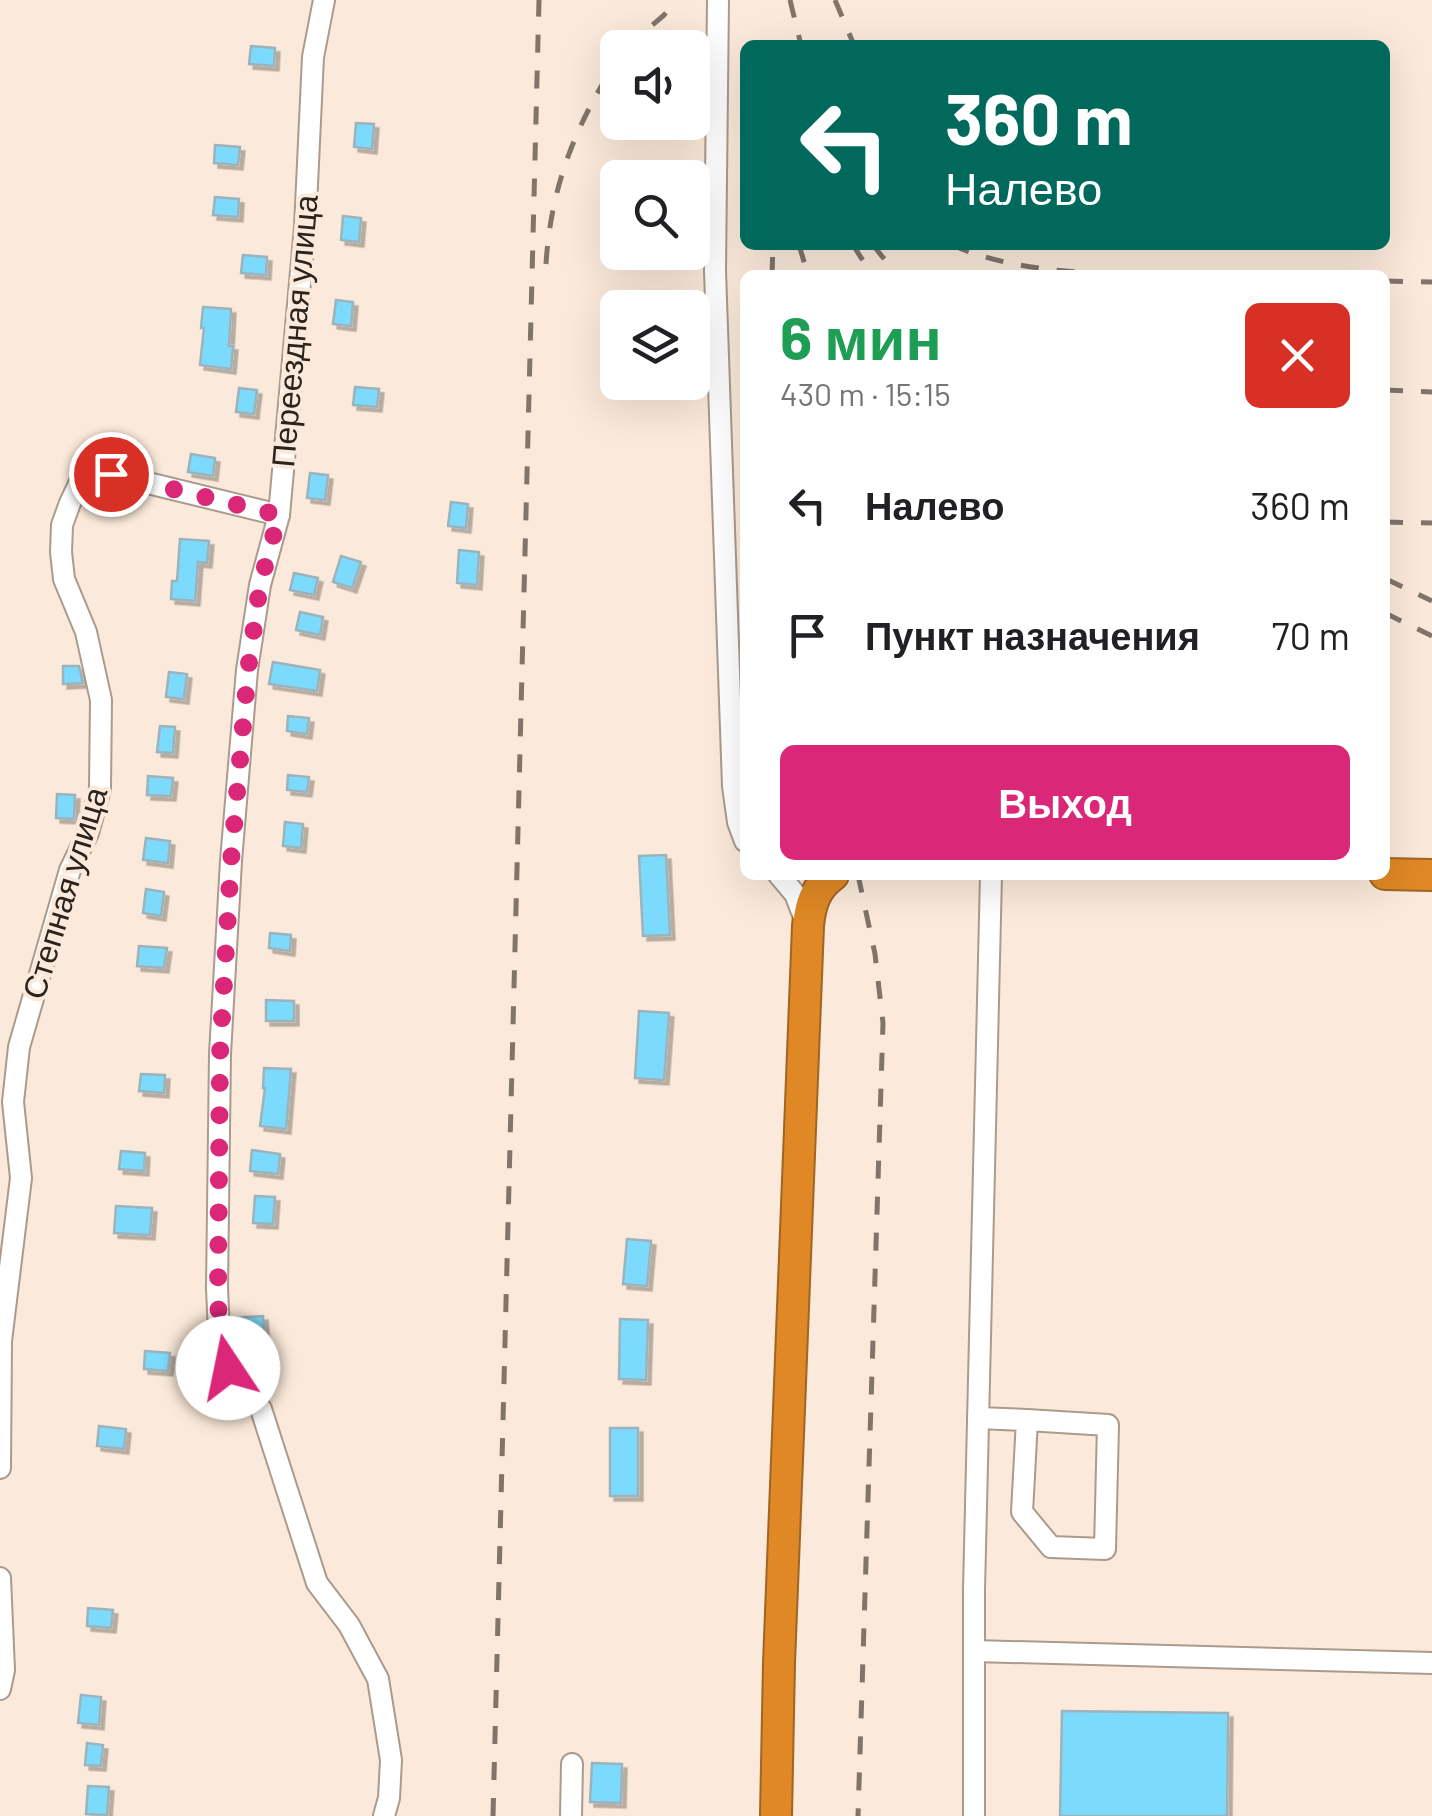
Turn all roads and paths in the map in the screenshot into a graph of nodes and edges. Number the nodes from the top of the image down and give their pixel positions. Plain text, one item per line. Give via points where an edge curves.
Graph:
1 (324, 0) edge
2 (718, 0) edge
3 (279, 515) junction
4 (740, 827) edge
5 (1390, 874) edge
6 (1432, 874) edge
7 (783, 880) edge
8 (827, 880) edge
9 (991, 880) edge
10 (808, 926) junction
11 (978, 1418) junction
12 (1026, 1420) junction
13 (0, 1468) edge
14 (0, 1578) edge
15 (974, 1651) junction
16 (1432, 1663) edge
17 (0, 1689) edge
18 (572, 1764) dead end
19 (384, 1816) edge
20 (571, 1816) edge
21 (776, 1816) edge
22 (974, 1816) edge

1 - 3 street, Переездная улица via 313,56
2 - 4 street via 715,271 733,786
3 - 13 street, Степная улица via 92,472 80,482 62,525 64,579 86,632 101,700 100,789 19,1047 13,1102 21,1178 1,1342
3 - 19 street, Переездная улица via 248,670 231,861 220,1054 219,1334 228,1368 261,1409 318,1583 378,1679 391,1760
5 - 6 highway
7 - 10 street
8 - 10 highway via 810,905
9 - 11 street
10 - 21 highway
11 - 12 street
11 - 15 street
12 - 12 street via 1022,1512 1051,1546 1106,1549 1108,1426
14 - 17 street
15 - 16 street
15 - 22 street
18 - 20 street

